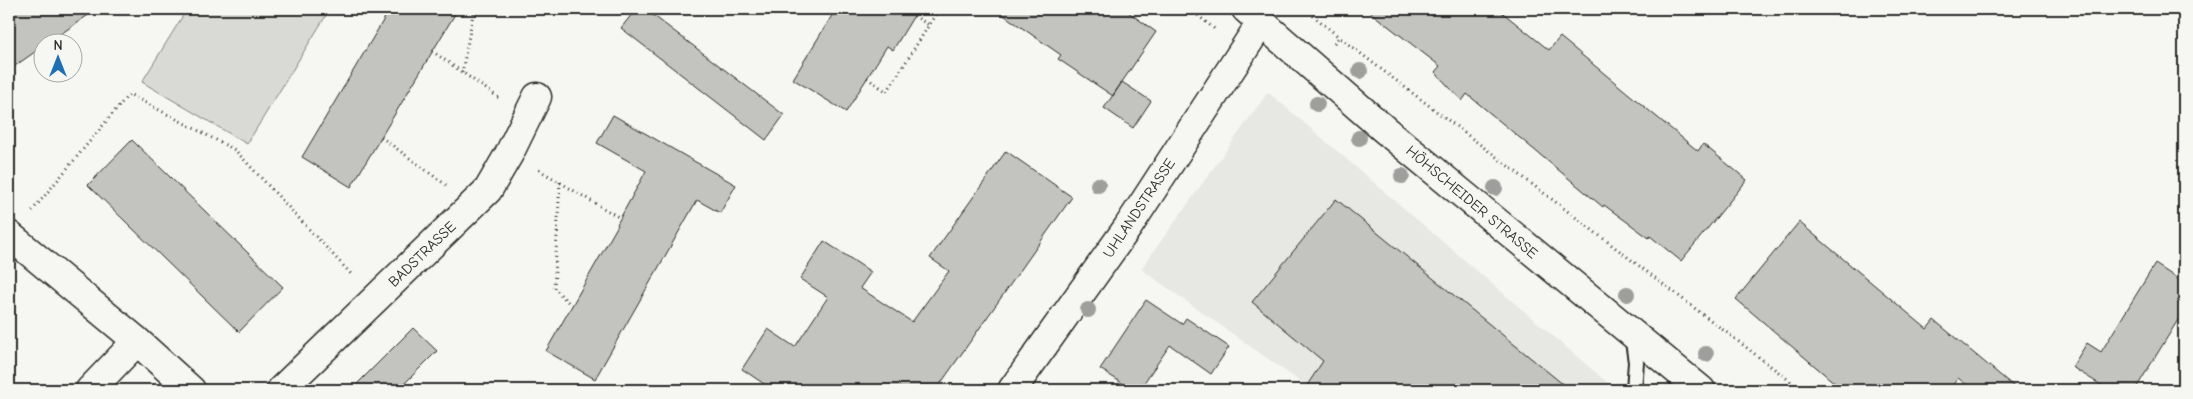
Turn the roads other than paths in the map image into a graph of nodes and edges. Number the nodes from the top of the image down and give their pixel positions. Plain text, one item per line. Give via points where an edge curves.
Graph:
1 (1253, 16) edge
2 (532, 106) road end
3 (10, 236) edge
4 (1632, 334) junction
5 (137, 341) junction
6 (90, 390) edge
7 (191, 390) edge
8 (281, 390) edge
9 (1012, 390) edge
10 (1634, 390) edge
11 (1701, 390) edge

1 - 4 street, HÖHSCHEIDER STRASSE
1 - 9 street, UHLANDSTRASSE via 1128,227
2 - 8 street, BADSTRASSE via 488,190
3 - 5 street
4 - 10 lane via 1636,362
4 - 11 street, HÖHSCHEIDER STRASSE
5 - 6 street
5 - 7 street

